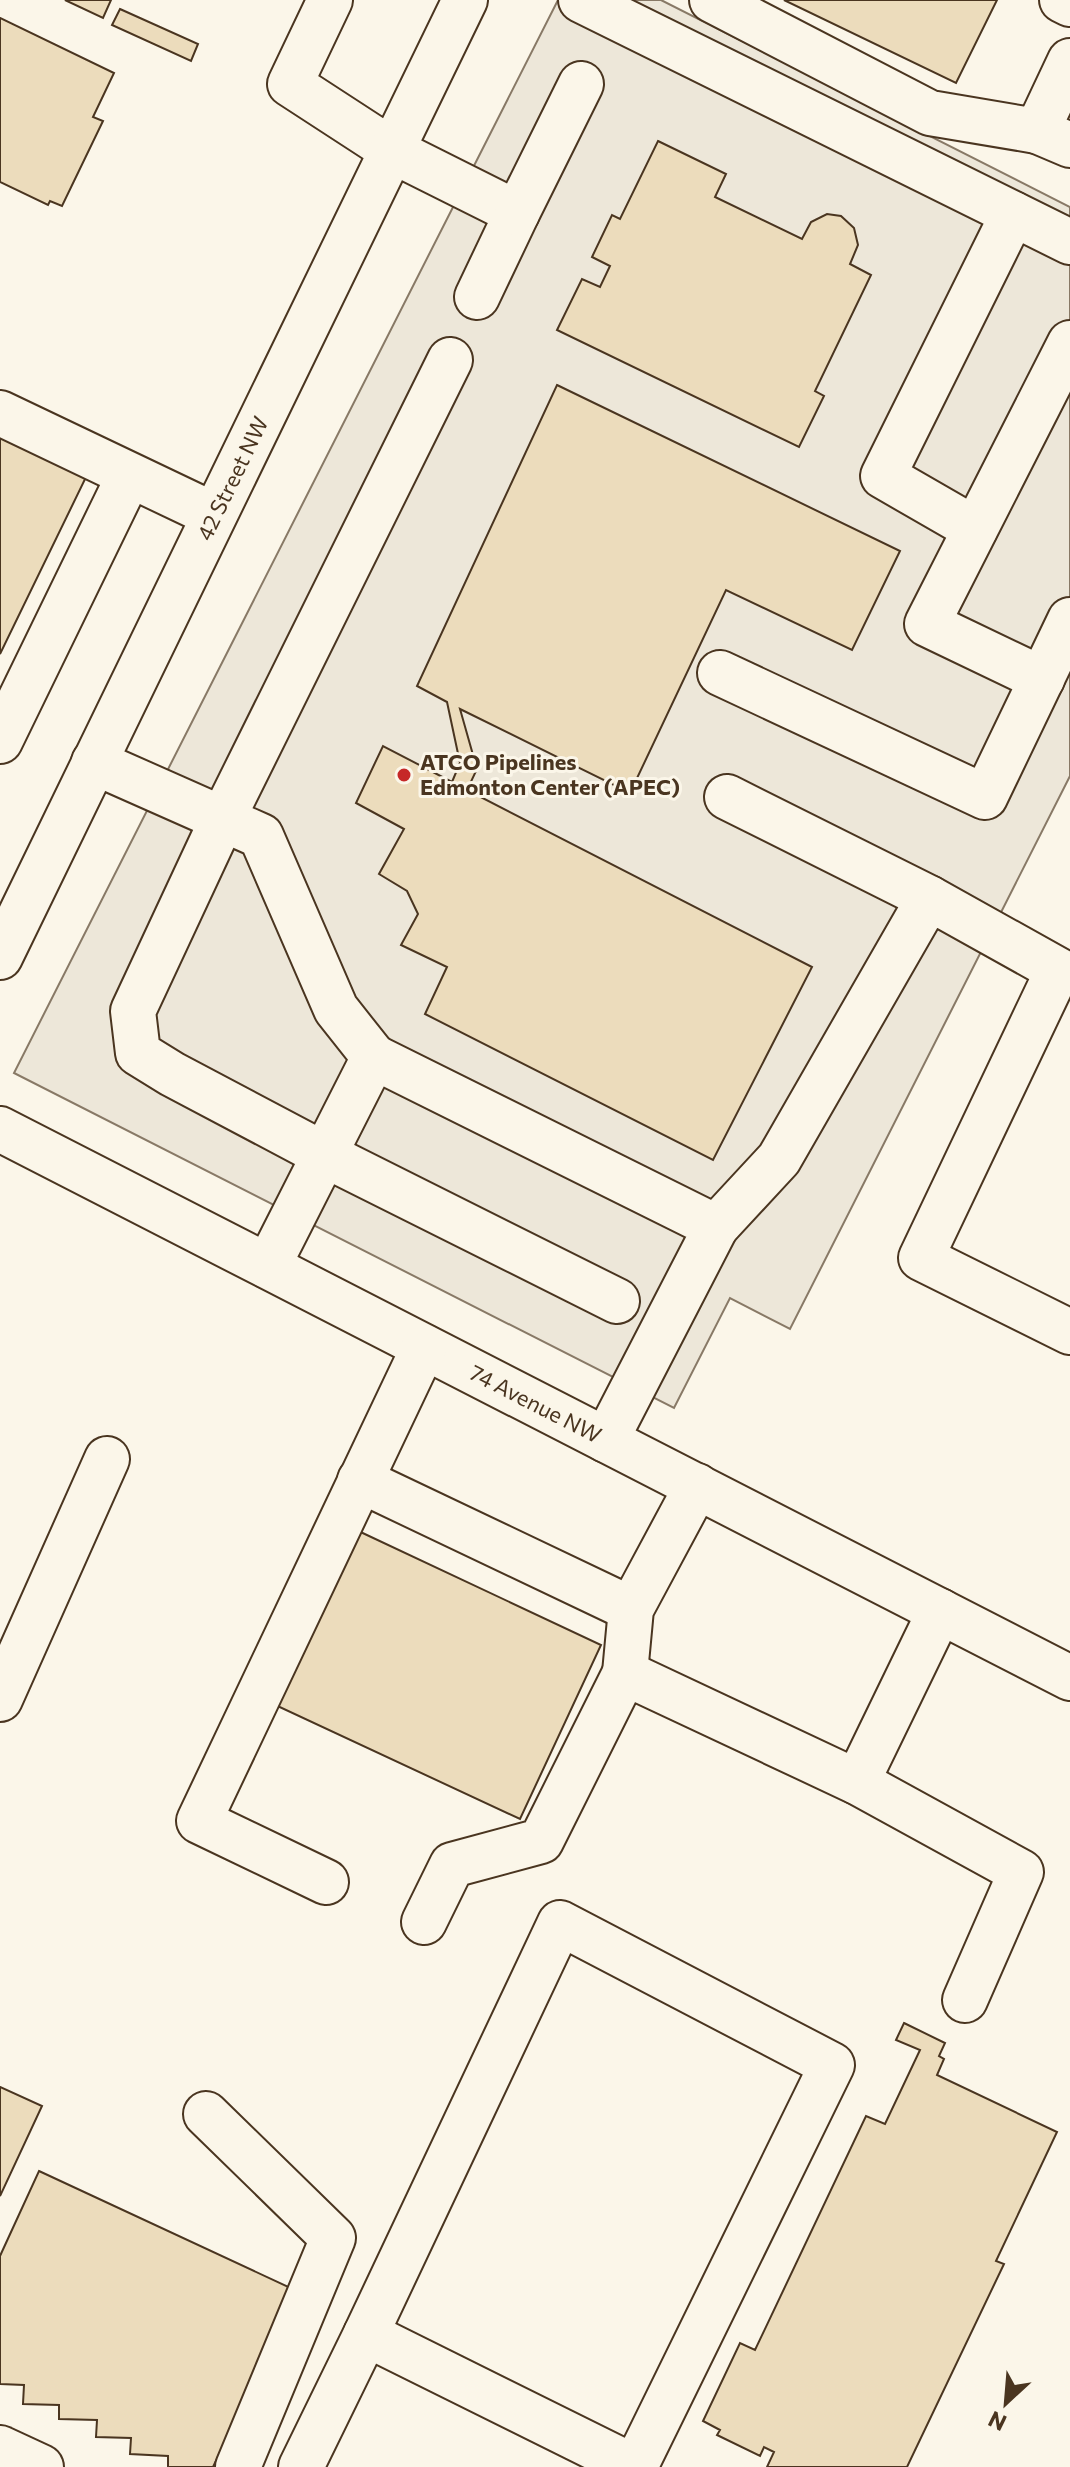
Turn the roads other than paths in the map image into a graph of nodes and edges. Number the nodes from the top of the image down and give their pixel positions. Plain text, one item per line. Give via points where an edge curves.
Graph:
1 (330, 0) edge
2 (465, 0) edge
3 (581, 0) edge
4 (712, 0) edge
5 (1062, 0) edge
6 (1070, 4) edge
7 (1070, 61) edge
8 (581, 84) dead end
9 (1054, 138) edge
10 (393, 151) junction
11 (517, 213) junction
12 (1013, 214) junction
13 (1070, 242) edge
14 (477, 297) dead end
15 (1070, 343) edge
16 (450, 360) dead end
17 (0, 413) edge
18 (129, 476) junction
19 (214, 515) junction
20 (975, 529) junction
21 (1070, 620) edge
22 (720, 673) dead end
23 (1042, 679) junction
24 (0, 741) edge
25 (94, 762) junction
26 (727, 797) dead end
27 (223, 818) junction
28 (929, 898) junction
29 (12, 904) edge
30 (1064, 956) edge
31 (0, 957) edge
32 (374, 1057) junction
33 (0, 1129) edge
34 (325, 1155) junction
35 (716, 1227) junction
36 (268, 1266) junction
37 (617, 1301) dead end
38 (1066, 1320) edge
39 (424, 1347) junction
40 (606, 1440) junction
41 (107, 1459) dead end
42 (360, 1480) junction
43 (697, 1486) junction
44 (631, 1609) junction
45 (940, 1611) junction
46 (625, 1673) junction
47 (1070, 1678) edge
48 (0, 1699) edge
49 (857, 1782) junction
50 (326, 1882) dead end
51 (424, 1922) dead end
52 (965, 2000) dead end
53 (206, 2114) dead end
54 (366, 2334) junction
55 (0, 2448) edge
56 (41, 2467) edge
57 (238, 2467) edge
58 (301, 2467) edge
59 (634, 2467) edge

1 - 10 street via 290,84
2 - 10 street, 42 Street NW
3 - 12 street
4 - 9 street via 930,113
5 - 6 street
7 - 9 street
8 - 11 street
10 - 11 street
10 - 19 street, 42 Street NW
11 - 14 street
12 - 13 street
12 - 20 street via 883,476
15 - 20 street
16 - 27 street
17 - 18 street
18 - 19 street
18 - 24 street
19 - 25 street, 42 Street NW
20 - 23 street via 927,624
21 - 23 street
22 - 23 street via 985,797
25 - 27 street
25 - 29 street, 42 Street NW
26 - 28 street
27 - 32 street via 261,836 336,1009
27 - 34 street via 133,1011 138,1053
28 - 30 street
28 - 35 street via 779,1159
29 - 31 street, 42 Street NW
30 - 38 street via 921,1258
32 - 34 street
32 - 35 street
33 - 36 street, 74 Avenue NW
34 - 36 street
34 - 37 street
35 - 40 street
36 - 39 street, 74 Avenue NW
39 - 40 street, 74 Avenue NW
39 - 42 street
40 - 43 street, 74 Avenue NW
41 - 48 street
42 - 44 street
42 - 50 street via 199,1821
43 - 44 street
43 - 45 street, 74 Avenue NW
44 - 46 street
45 - 47 street, 74 Avenue NW
45 - 49 street
46 - 49 street
46 - 51 street via 541,1841 452,1865
49 - 52 street via 1021,1872
53 - 57 street via 333,2238
54 - 58 street
54 - 59 street
54 - 59 street via 560,1923 832,2065
55 - 56 street

